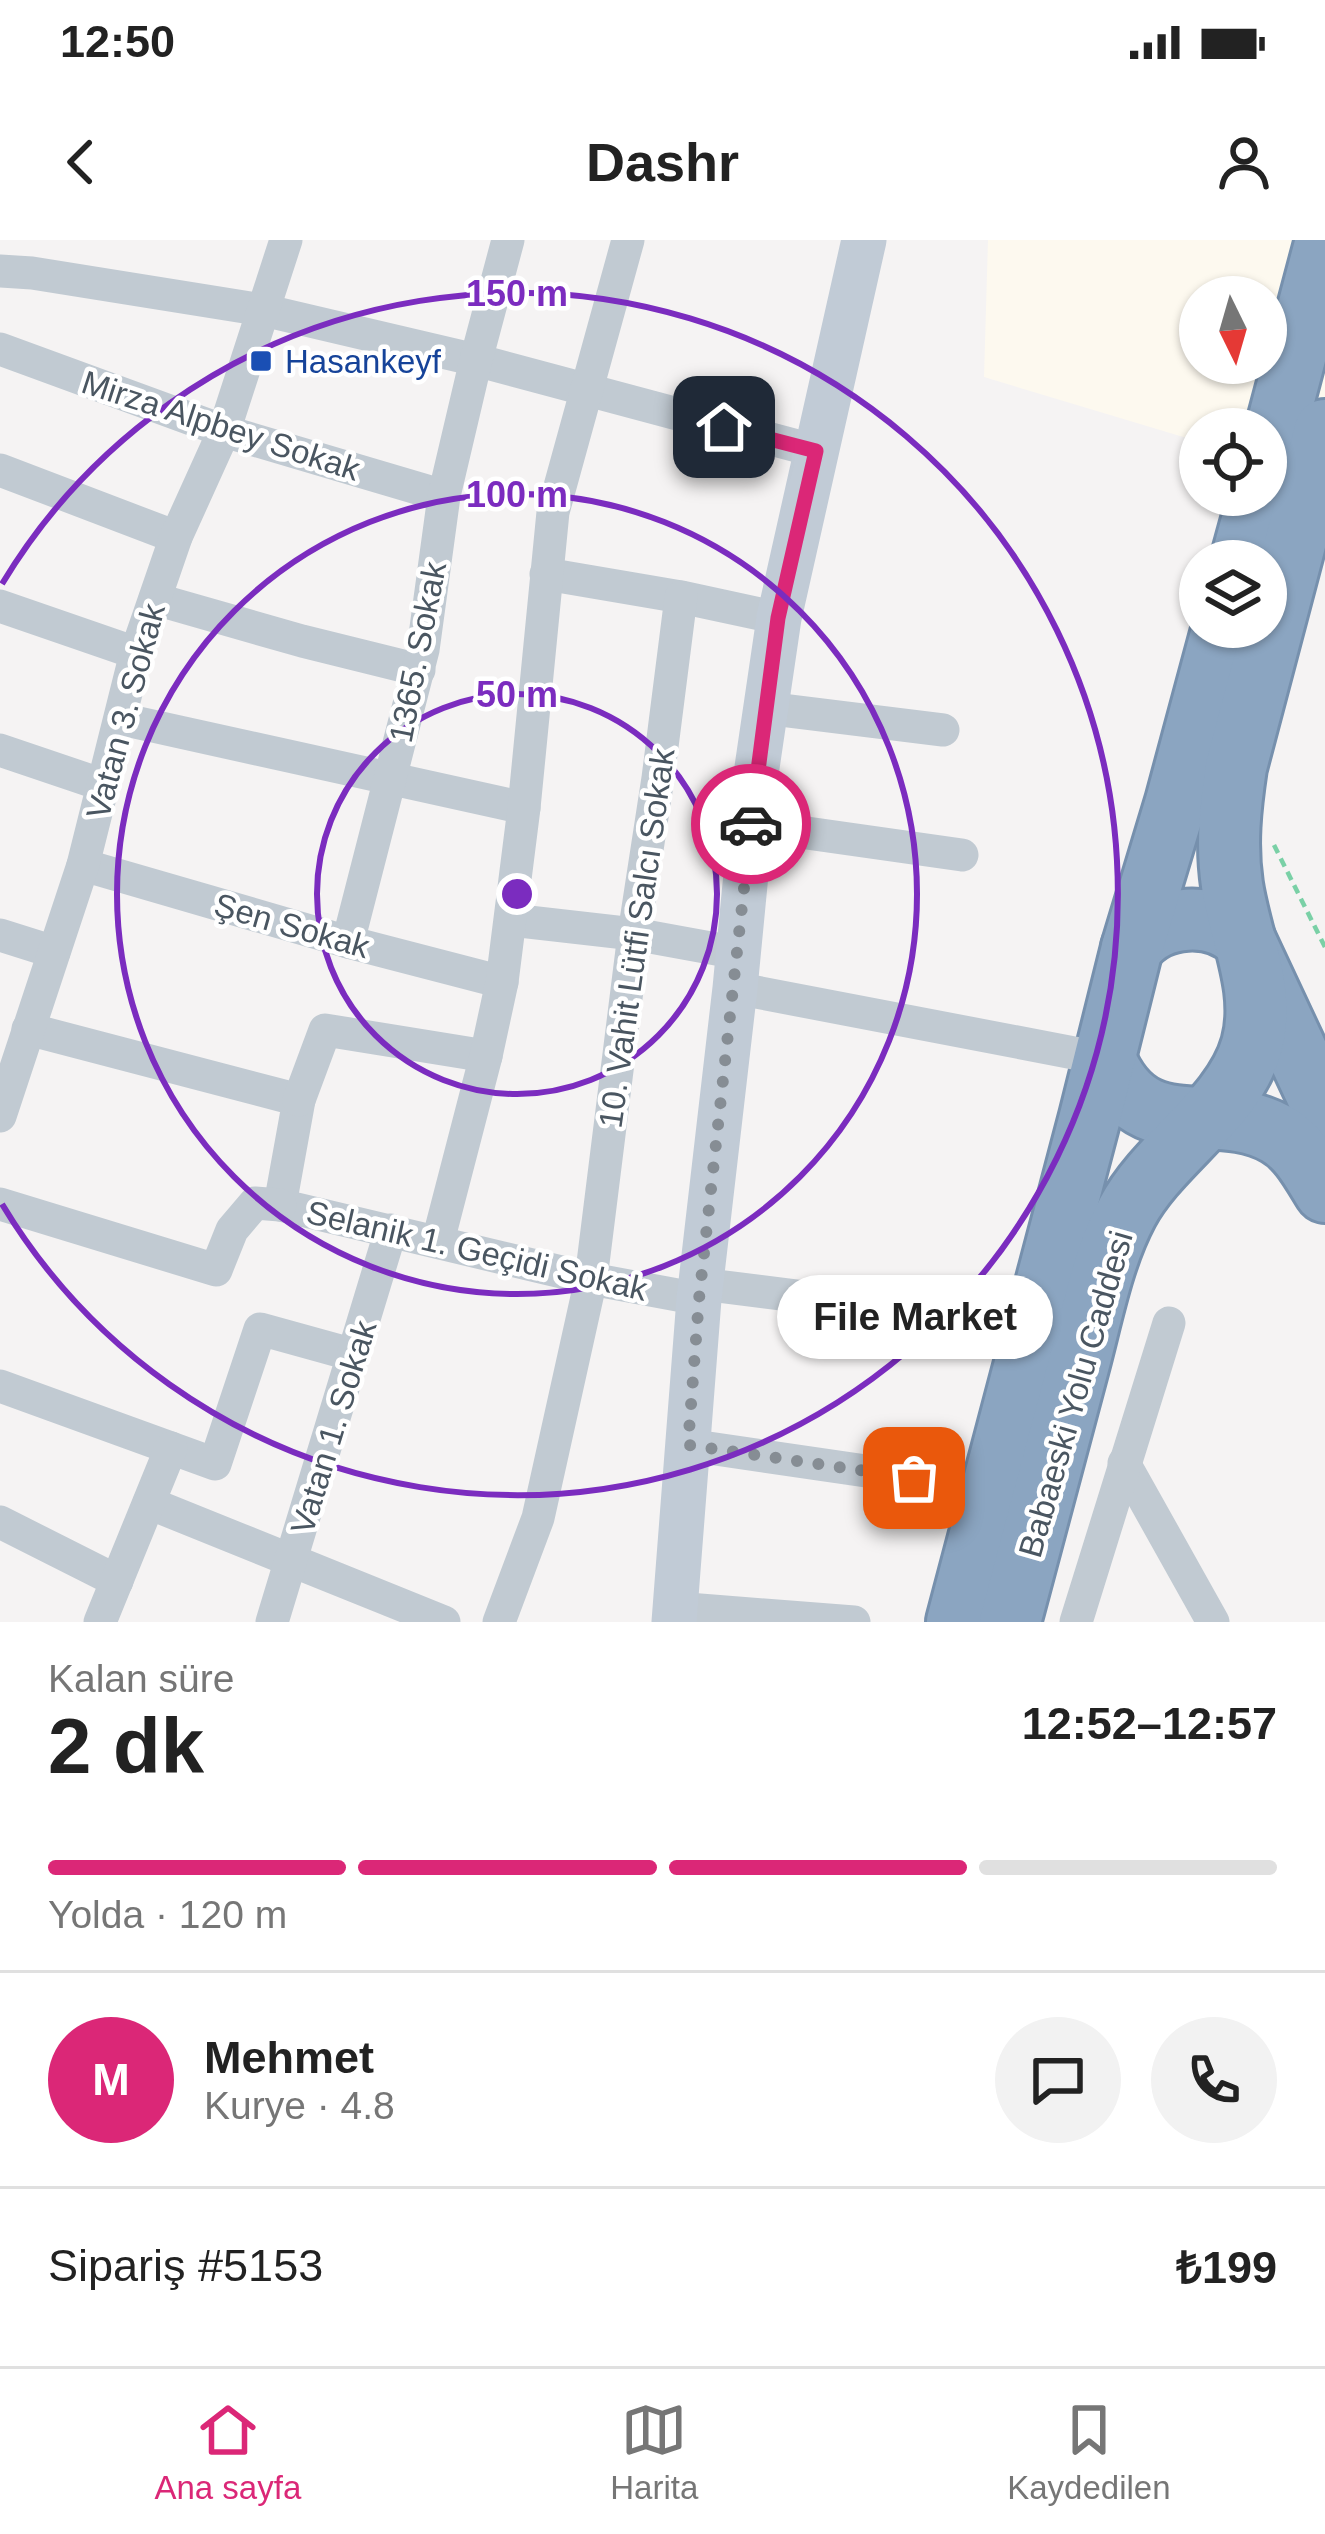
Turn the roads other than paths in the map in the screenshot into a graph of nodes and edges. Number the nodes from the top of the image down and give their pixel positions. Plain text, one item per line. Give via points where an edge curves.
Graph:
1 (286, 240) edge
2 (508, 240) edge
3 (628, 240) edge
4 (864, 240) edge
5 (1325, 244) edge
6 (24, 261) edge
7 (263, 310) junction
8 (0, 349) edge
9 (476, 360) junction
10 (587, 389) junction
11 (1282, 408) edge
12 (224, 430) junction
13 (1325, 430) edge
14 (816, 451) junction
15 (0, 470) edge
16 (444, 496) junction
17 (176, 537) junction
18 (546, 574) junction
19 (681, 597) junction
20 (155, 599) junction
21 (0, 606) edge
22 (778, 618) junction
23 (1217, 648) edge
24 (136, 653) junction
25 (418, 670) junction
26 (765, 708) junction
27 (121, 719) junction
28 (943, 730) dead end
29 (0, 749) edge
30 (391, 779) junction
31 (103, 785) junction
32 (524, 808) junction
33 (751, 825) junction
34 (962, 855) dead end
35 (83, 865) junction
36 (511, 920) junction
37 (634, 934) junction
38 (0, 935) edge
39 (1245, 940) junction
40 (348, 942) junction
41 (1132, 948) junction
42 (54, 952) junction
43 (736, 971) junction
44 (502, 982) junction
45 (16, 1043) edge
46 (486, 1056) junction
47 (1105, 1059) junction
48 (299, 1100) junction
49 (1325, 1112) edge
50 (0, 1117) edge
51 (1204, 1119) junction
52 (1325, 1192) edge
53 (0, 1204) edge
54 (280, 1205) junction
55 (391, 1230) junction
56 (438, 1240) junction
57 (591, 1279) junction
58 (700, 1292) junction
59 (908, 1310) dead end
60 (1169, 1323) dead end
61 (354, 1355) junction
62 (0, 1386) edge
63 (688, 1445) junction
64 (171, 1448) junction
65 (1124, 1463) junction
66 (914, 1478) dead end
67 (149, 1503) junction
68 (0, 1522) edge
69 (293, 1559) junction
70 (117, 1581) junction
71 (675, 1615) edge
72 (100, 1622) edge
73 (272, 1622) edge
74 (444, 1622) edge
75 (499, 1622) edge
76 (854, 1622) edge
77 (957, 1622) edge
78 (1010, 1622) edge
79 (1076, 1622) edge
80 (1213, 1622) edge

1 - 7 street, Vatan 3. Sokak
2 - 9 street, 1365. Sokak
3 - 10 street
4 - 14 street
5 - 11 highway
6 - 7 street
7 - 9 street
7 - 12 street, Vatan 3. Sokak
8 - 12 street, Mirza Alpbey Sokak
9 - 10 street
9 - 16 street, 1365. Sokak
10 - 14 street
10 - 18 street via 553,512
12 - 16 street, Mirza Alpbey Sokak
12 - 17 street, Vatan 3. Sokak
13 - 39 highway, Babaeski Yolu Caddesi via 1236,767 1228,848
14 - 22 street
15 - 17 street
16 - 25 street, 1365. Sokak
17 - 20 street, Vatan 3. Sokak
18 - 19 street
18 - 32 street
19 - 22 street
19 - 37 street, 10. Vahit Lütfi Salcı Sokak
20 - 24 street, Vatan 3. Sokak
20 - 25 street
21 - 24 street
22 - 26 street
23 - 41 highway, Babaeski Yolu Caddesi
24 - 27 street, Vatan 3. Sokak
25 - 30 street, 1365. Sokak
26 - 28 street
26 - 33 street
27 - 30 street
27 - 31 street, Vatan 3. Sokak
29 - 31 street
30 - 32 street
30 - 40 street, 1365. Sokak
31 - 35 street, Vatan 3. Sokak
32 - 36 street
33 - 34 street
33 - 43 street
35 - 40 street, Şen Sokak
35 - 42 street, Vatan 3. Sokak
36 - 37 street
36 - 44 street
37 - 43 street
37 - 57 street, 10. Vahit Lütfi Salcı Sokak
38 - 42 street
39 - 41 highway via 1219,922 1182,920 1152,928
39 - 49 highway
39 - 51 highway, Babaeski Yolu Caddesi via 1257,999 1251,1049
40 - 44 street, Şen Sokak
41 - 47 highway, Babaeski Yolu Caddesi
42 - 45 street, Vatan 3. Sokak
43 - 47 street
43 - 58 street
44 - 46 street
45 - 48 street
45 - 50 street, Vatan 3. Sokak
46 - 48 street, Selanik 1. Geçidi Sokak via 325,1030
46 - 56 street
47 - 51 highway via 1120,1087 1147,1108
47 - 77 highway, Babaeski Yolu Caddesi
48 - 54 street, Selanik 1. Geçidi Sokak
51 - 52 highway via 1277,1134
51 - 78 highway, Babaeski Yolu Caddesi via 1145,1184 1116,1237
53 - 54 street via 216,1270 232,1230 255,1204
54 - 55 street, Selanik 1. Geçidi Sokak
55 - 56 street, Selanik 1. Geçidi Sokak
55 - 61 street, Vatan 1. Sokak
56 - 57 street, Selanik 1. Geçidi Sokak
57 - 58 street, Selanik 1. Geçidi Sokak
57 - 75 street, 10. Vahit Lütfi Salcı Sokak via 538,1518
58 - 59 street, Selanik 1. Geçidi Sokak
58 - 63 street
60 - 65 street
61 - 64 street via 260,1329 215,1464
61 - 69 street, Vatan 1. Sokak
62 - 64 street
63 - 66 street
63 - 71 street
64 - 67 street
65 - 79 street
65 - 80 street
67 - 69 street
67 - 70 street
68 - 70 street
69 - 73 street, Vatan 1. Sokak
69 - 74 street
70 - 72 street
71 - 76 street

